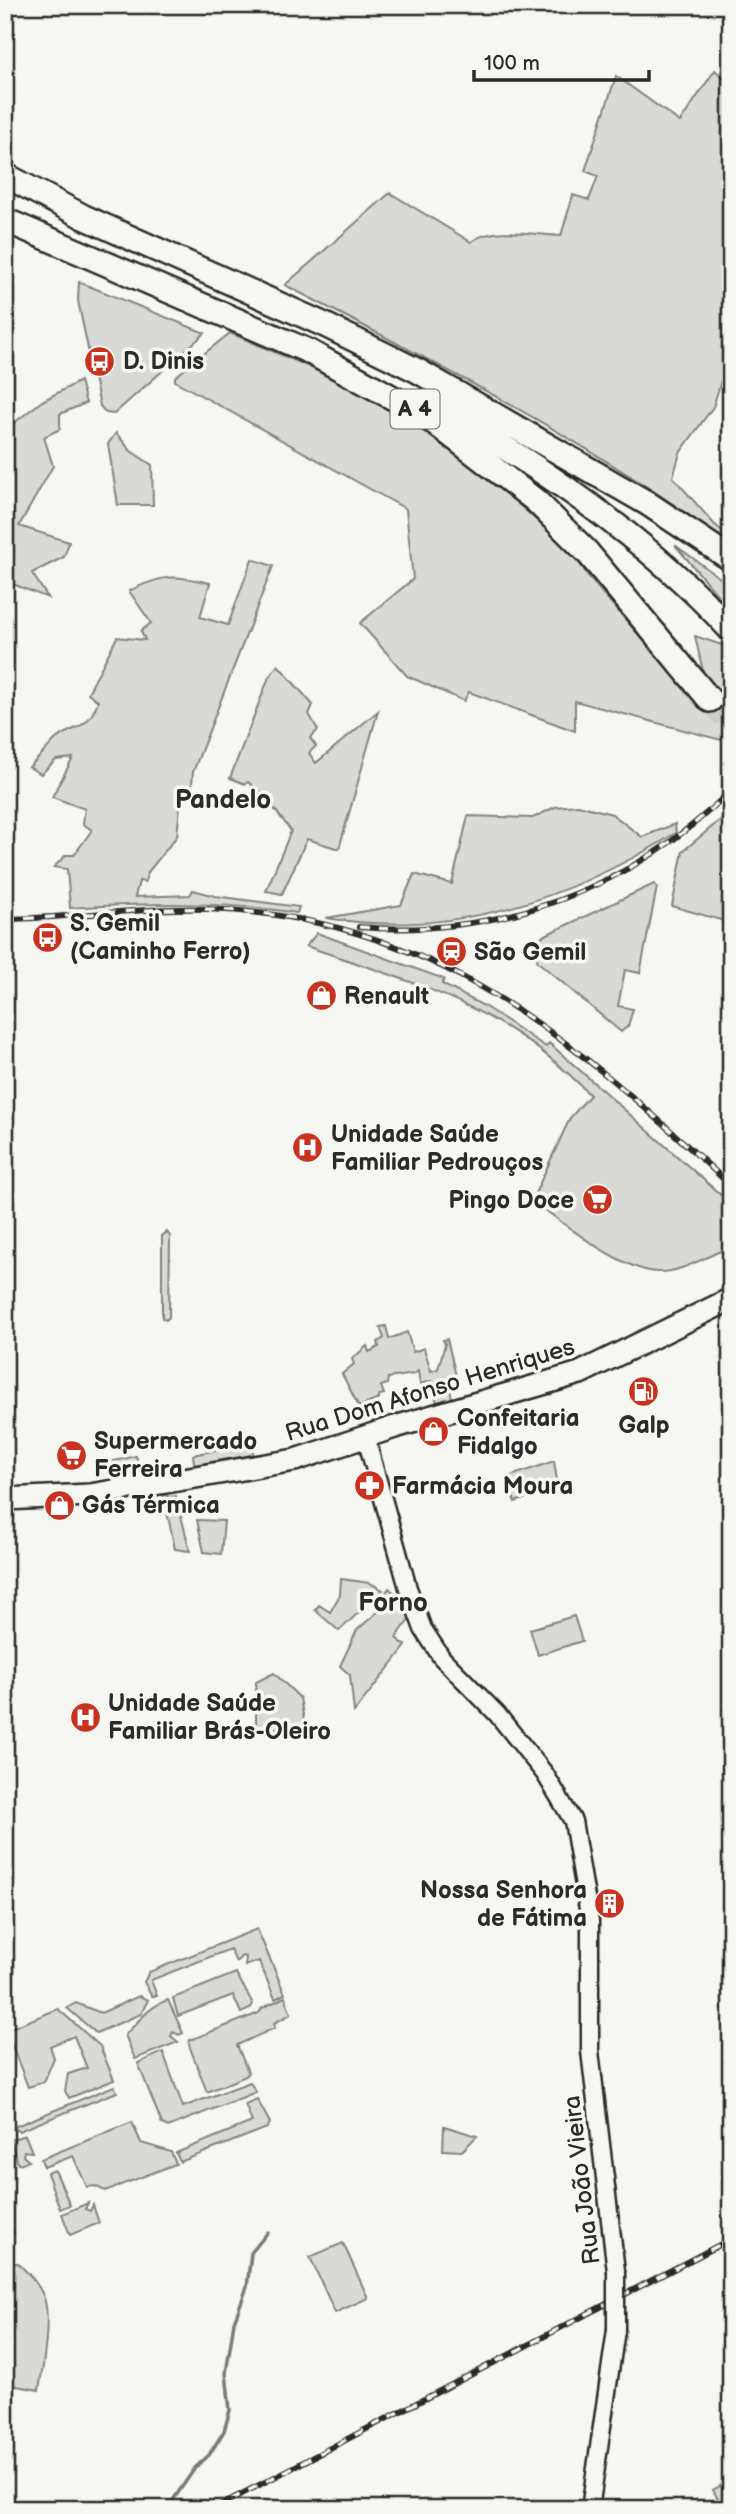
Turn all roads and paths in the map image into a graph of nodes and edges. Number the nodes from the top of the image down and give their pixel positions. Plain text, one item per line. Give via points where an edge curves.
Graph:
1 (5, 163) edge
2 (5, 175) edge
3 (5, 204) edge
4 (84, 217) junction
5 (5, 220) edge
6 (731, 559) edge
7 (731, 630) edge
8 (710, 700) tunnel mouth
9 (731, 1299) edge
10 (366, 1438) junction
11 (5, 1499) edge
12 (590, 2509) edge

1 - 4 highway via 78,205
2 - 4 highway, A 4
3 - 7 highway, A 4 via 310,340 450,414 607,518 649,551
4 - 6 highway, A 4 via 370,345 556,449
5 - 8 highway, A 4 via 286,341 426,415 489,462 570,535
9 - 10 main road, Rua Dom Afonso Henriques via 580,1373
10 - 11 main road, Rua Dom Afonso Henriques via 295,1460 148,1488
10 - 12 street, Rua João Vieira, bridge via 423,1629 442,1658 497,1714 545,1774 573,1821 578,1844 590,1922 590,2051 616,2271 616,2330

